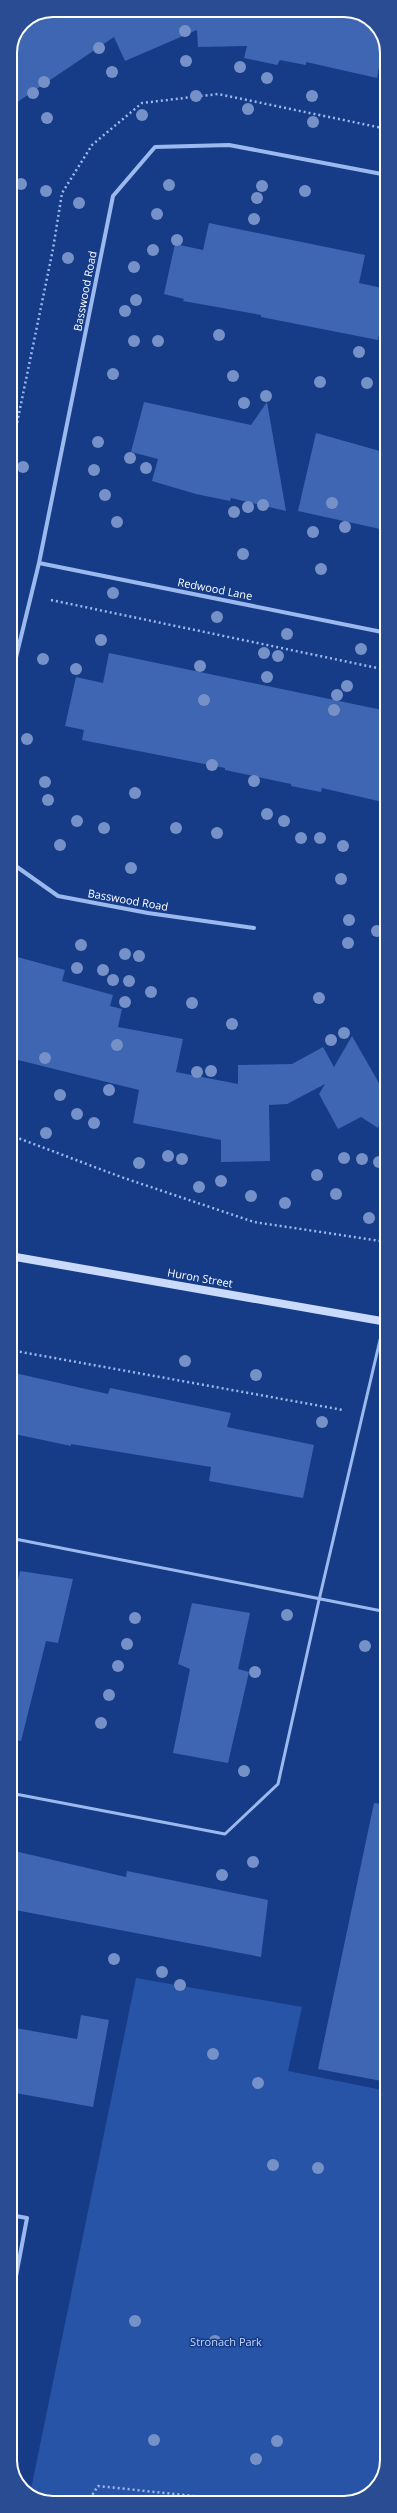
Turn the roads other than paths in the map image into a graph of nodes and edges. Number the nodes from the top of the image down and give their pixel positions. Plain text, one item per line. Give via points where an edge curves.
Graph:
1 (380, 174) edge
2 (39, 563) junction
3 (380, 632) edge
4 (17, 653) edge
5 (17, 867) edge
6 (254, 928) dead end
7 (17, 1257) edge
8 (380, 1321) edge
9 (380, 1345) edge
10 (17, 1539) edge
11 (319, 1600) junction
12 (380, 1611) edge
13 (17, 1794) edge
14 (17, 2216) edge
15 (17, 2271) edge

1 - 2 street, Basswood Road via 229,145 155,147 113,196
2 - 3 street, Redwood Lane
2 - 4 street, Basswood Road
5 - 6 street, Basswood Road via 58,896 148,913
7 - 8 main road, Huron Street
9 - 11 lane
10 - 11 lane
11 - 12 lane
11 - 13 lane via 278,1784 225,1834
14 - 15 street via 27,2218

